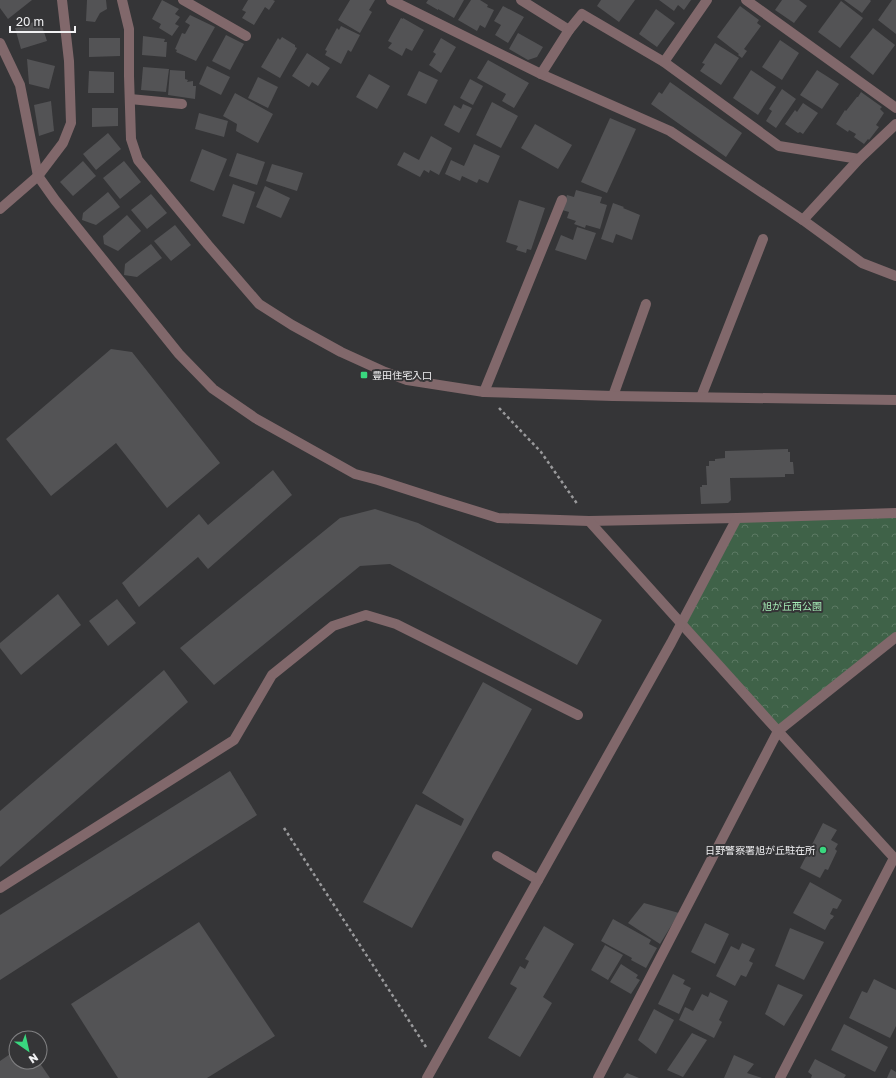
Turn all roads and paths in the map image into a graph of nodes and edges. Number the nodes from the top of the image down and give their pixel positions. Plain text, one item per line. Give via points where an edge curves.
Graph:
1 (62, 0) edge
2 (122, 0) edge
3 (183, 0) edge
4 (391, 0) edge
5 (521, 0) edge
6 (707, 0) edge
7 (746, 0) edge
8 (569, 30) junction
9 (246, 36) dead end
10 (0, 44) edge
11 (664, 62) junction
12 (541, 74) junction
13 (130, 99) junction
14 (182, 104) dead end
15 (896, 108) edge
16 (896, 124) edge
17 (859, 159) junction
18 (38, 176) junction
19 (562, 200) dead end
20 (0, 210) edge
21 (804, 220) junction
22 (763, 239) dead end
23 (896, 276) edge
24 (646, 304) dead end
25 (484, 392) junction
26 (613, 396) junction
27 (701, 397) junction
28 (896, 400) edge
29 (896, 513) edge
30 (737, 518) junction
31 (589, 521) junction
32 (682, 623) junction
33 (896, 637) edge
34 (578, 715) dead end
35 (778, 731) junction
36 (284, 828) dead end
37 (497, 856) dead end
38 (895, 859) edge
39 (538, 880) junction
40 (0, 888) edge
41 (436, 1063) junction
42 (427, 1078) edge
43 (598, 1078) edge
44 (780, 1078) edge

1 - 18 street via 69,61 71,123 63,143
2 - 13 street via 129,29
3 - 9 street
4 - 12 street
5 - 8 street
6 - 11 street
7 - 15 street
8 - 11 street via 582,14
8 - 12 street
10 - 18 street via 20,85
11 - 17 street via 779,146
12 - 21 street via 670,131
13 - 14 street
13 - 25 street via 131,139 138,160 259,304 292,325 385,372 407,380
16 - 17 street
17 - 21 street
18 - 20 street
18 - 31 street via 180,354 213,389 255,418 355,474 498,518
19 - 25 street
21 - 23 street via 862,263
22 - 27 street
24 - 26 street
25 - 26 street
25 - 31 path via 541,452
26 - 27 street
27 - 28 street
29 - 30 street
30 - 31 street
30 - 32 street
31 - 32 street
32 - 35 street
32 - 39 street
33 - 35 street
34 - 40 street via 396,624 366,615 333,626 272,675 234,740
35 - 38 street
35 - 43 street
36 - 41 path
37 - 39 street
38 - 44 street
39 - 41 street
41 - 42 street

